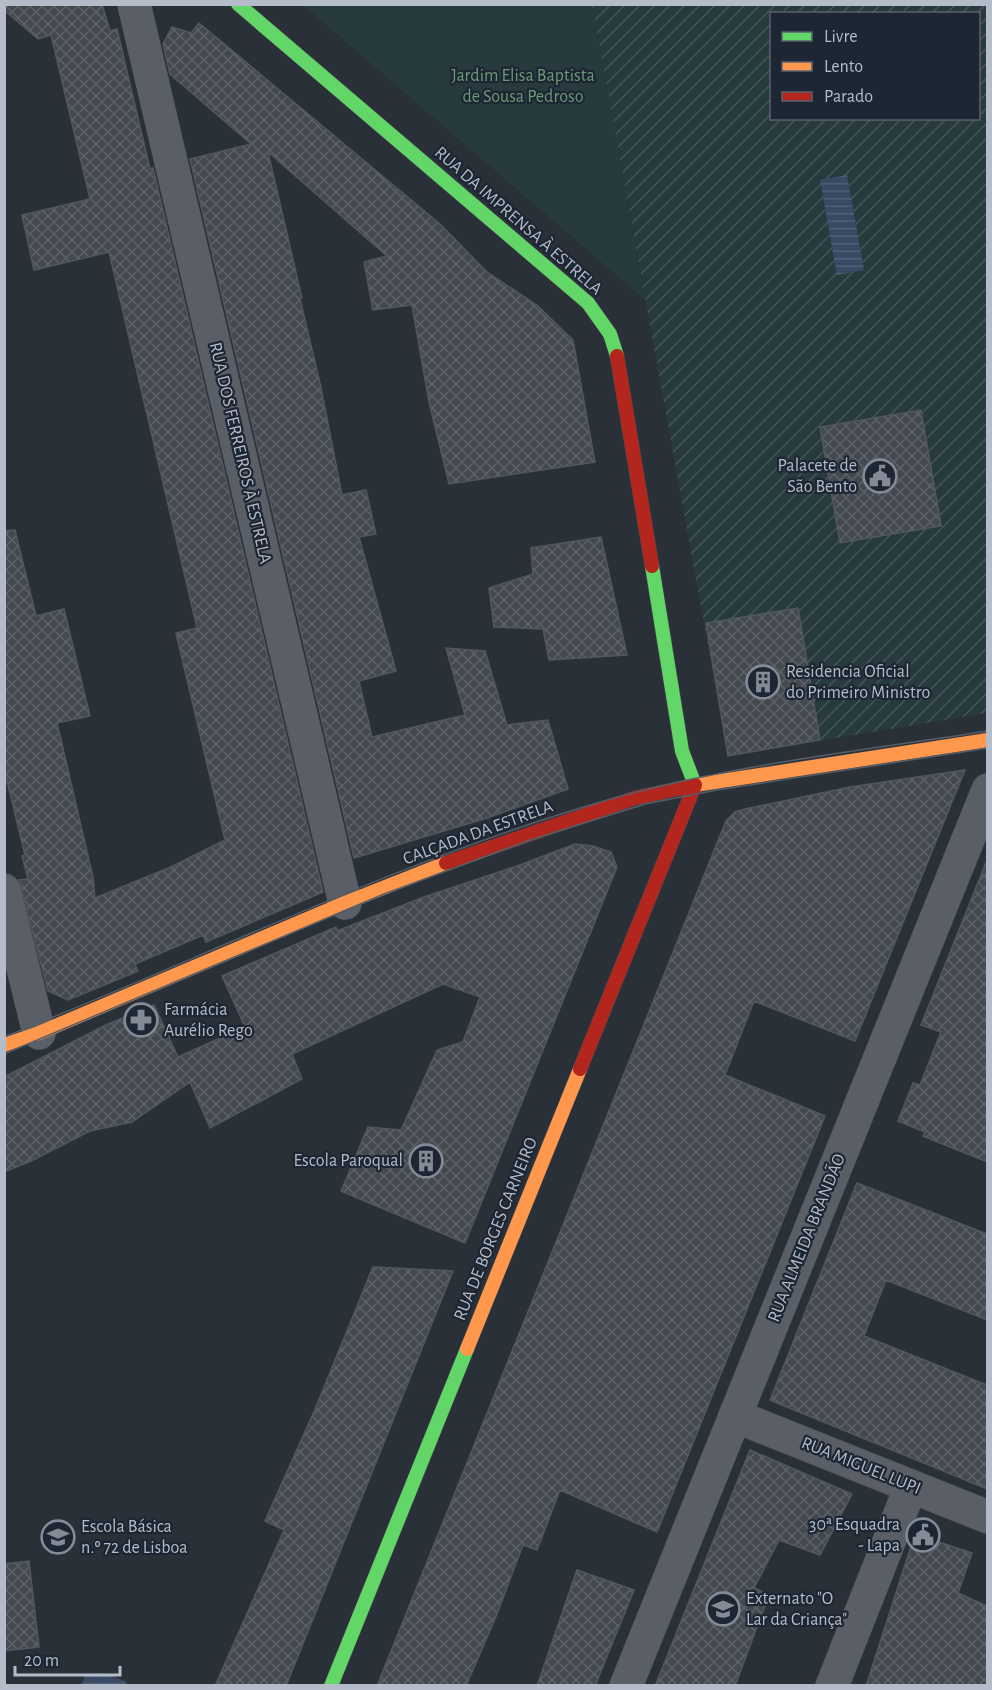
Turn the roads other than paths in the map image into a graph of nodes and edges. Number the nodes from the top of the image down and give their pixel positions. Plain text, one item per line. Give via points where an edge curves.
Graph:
1 (134, 4) edge
2 (238, 4) edge
3 (987, 740) edge
4 (695, 785) junction
5 (987, 790) edge
6 (4, 890) edge
7 (345, 903) junction
8 (39, 1033) junction
9 (4, 1045) edge
10 (735, 1416) junction
11 (911, 1486) junction
12 (987, 1517) edge
13 (332, 1686) edge
14 (626, 1686) edge
15 (832, 1686) edge

1 - 7 street, RUA DOS FERREIROS À ESTRELA
2 - 4 street, RUA DA IMPRENSA À ESTRELA via 588,303 610,334 618,358 682,751
3 - 4 street, CALÇADA DA ESTRELA
4 - 7 street, CALÇADA DA ESTRELA via 590,812
4 - 13 street, RUA DE BORGES CARNEIRO
5 - 10 street, RUA ALMEIDA BRANDÃO
6 - 8 street
7 - 8 street, CALÇADA DA ESTRELA
8 - 9 street, CALÇADA DA ESTRELA
10 - 11 street, RUA MIGUEL LUPI
10 - 14 street, RUA ALMEIDA BRANDÃO
11 - 12 street, RUA MIGUEL LUPI
11 - 15 street

